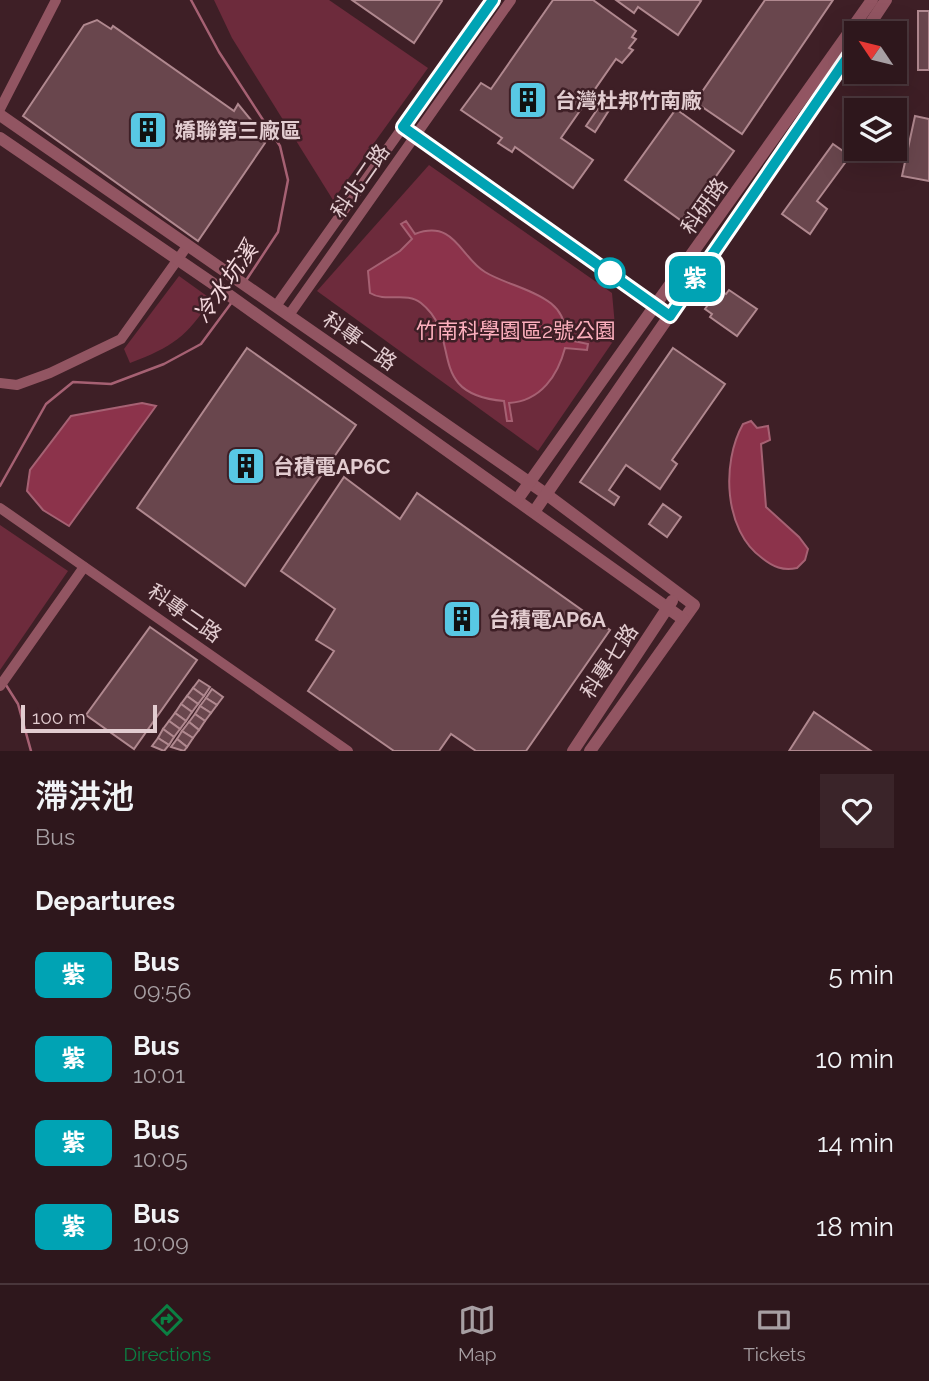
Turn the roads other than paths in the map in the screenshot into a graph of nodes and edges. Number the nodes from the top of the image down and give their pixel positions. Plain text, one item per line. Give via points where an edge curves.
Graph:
1 (56, 0) edge
2 (493, 0) edge
3 (510, 0) edge
4 (872, 0) edge
5 (886, 0) edge
6 (872, 21) edge
7 (844, 62) edge
8 (0, 109) edge
9 (0, 115) edge
10 (0, 138) edge
11 (188, 245) junction
12 (177, 260) junction
13 (276, 306) junction
14 (289, 315) junction
15 (264, 321) junction
16 (277, 331) junction
17 (0, 383) edge
18 (529, 482) junction
19 (546, 494) junction
20 (517, 500) junction
21 (2, 509) edge
22 (534, 512) junction
23 (85, 566) junction
24 (678, 592) junction
25 (694, 605) joint
26 (667, 608) junction
27 (683, 619) junction
28 (0, 686) edge
29 (348, 751) edge
30 (573, 751) edge
31 (590, 751) edge

1 - 8 street
2 - 13 street, 科北二路
3 - 14 street, 科北二路
4 - 18 street, 科研路
5 - 6 street
7 - 19 street, 科研路
9 - 11 street, 科專一路
10 - 12 street, 科專一路
11 - 12 street
11 - 13 street, 科專一路
12 - 15 street, 科專一路
12 - 17 street via 121,340 17,386
13 - 14 street, 科專一路
13 - 15 street
14 - 16 street
14 - 18 street, 科專一路
15 - 16 street, 科專一路
16 - 20 street, 科專一路
18 - 19 street, 科專一路
18 - 20 street, 科研路
19 - 22 street, 科研路
19 - 24 street, 科專一路
20 - 22 street, 科專一路
21 - 23 street, 科專二路
22 - 26 street, 科專一路
23 - 28 street
23 - 29 street, 科專二路
24 - 25 street, 科專一路
24 - 26 street, 科專七路
25 - 27 street, 科專七路
26 - 27 street, 科專一路
26 - 30 street, 科專七路
27 - 31 street, 科專七路

